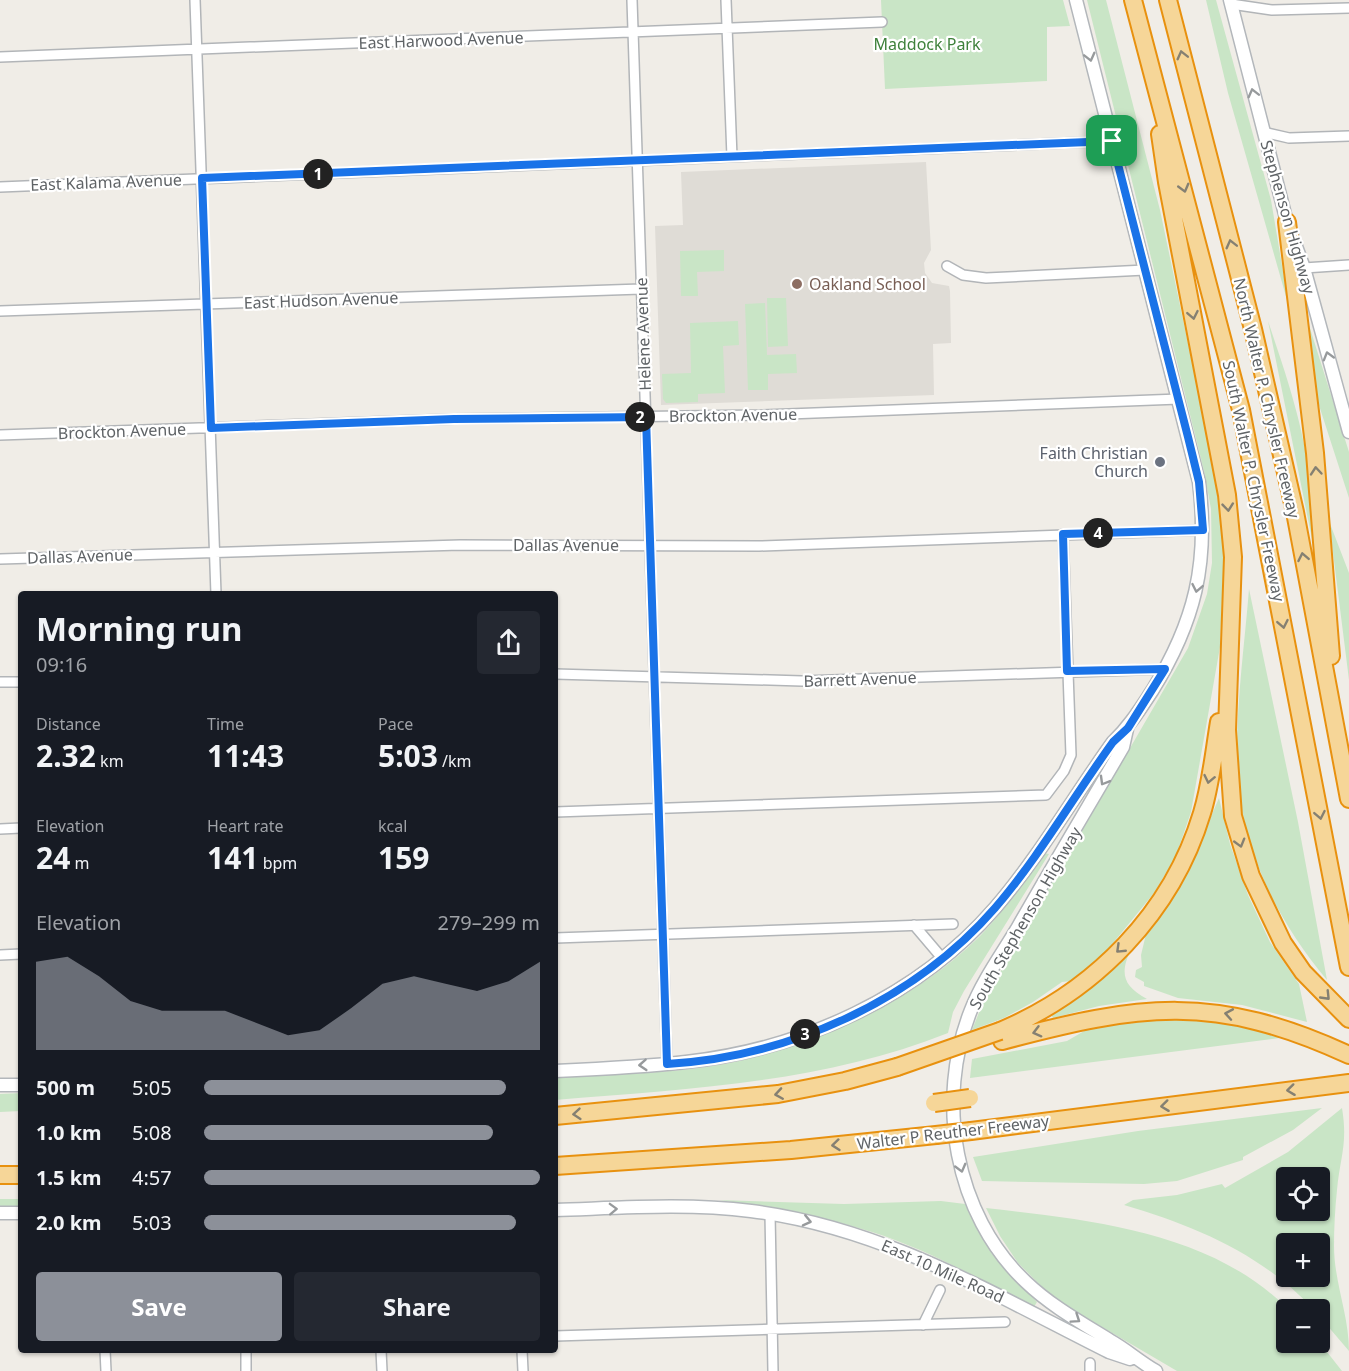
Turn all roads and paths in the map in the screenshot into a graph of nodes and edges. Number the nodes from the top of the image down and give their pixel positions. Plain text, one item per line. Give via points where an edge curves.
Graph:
1 (195, 0) edge
2 (632, 0) edge
3 (726, 0) edge
4 (1076, 0) edge
5 (1133, 0) edge
6 (1168, 0) edge
7 (1230, 2) edge
8 (1349, 8) edge
9 (882, 22) dead end
10 (727, 28) junction
11 (633, 32) junction
12 (196, 49) junction
13 (0, 57) edge
14 (1152, 71) junction
15 (1263, 132) junction
16 (1349, 136) edge
17 (1112, 141) junction
18 (732, 157) junction
19 (637, 161) junction
20 (202, 178) junction
21 (0, 186) edge
22 (1287, 222) junction
23 (1349, 265) edge
24 (947, 266) dead end
25 (1304, 268) junction
26 (1145, 270) junction
27 (641, 289) junction
28 (206, 304) junction
29 (0, 311) edge
30 (1344, 395) edge
31 (1179, 399) junction
32 (646, 417) junction
33 (211, 428) junction
34 (1349, 432) edge
35 (0, 435) edge
36 (1203, 530) junction
37 (1063, 534) junction
38 (650, 546) junction
39 (215, 552) junction
40 (0, 559) edge
41 (216, 591) edge
42 (1230, 659) junction
43 (1165, 669) junction
44 (1067, 671) junction
45 (558, 674) edge
46 (654, 678) junction
47 (0, 682) edge
48 (18, 682) edge
49 (1128, 728) junction
50 (1338, 738) junction
51 (1349, 799) edge
52 (659, 808) junction
53 (558, 812) edge
54 (18, 828) edge
55 (0, 829) edge
56 (953, 924) dead end
57 (914, 925) junction
58 (663, 933) junction
59 (558, 938) edge
60 (18, 954) edge
61 (0, 955) edge
62 (942, 958) junction
63 (1349, 967) edge
64 (1349, 1019) edge
65 (1001, 1036) junction
66 (1349, 1055) edge
67 (667, 1064) junction
68 (558, 1071) edge
69 (1349, 1083) edge
70 (18, 1084) edge
71 (0, 1085) edge
72 (970, 1098) dead end
73 (934, 1103) dead end
74 (558, 1116) edge
75 (558, 1166) edge
76 (0, 1175) edge
77 (18, 1175) edge
78 (558, 1210) edge
79 (0, 1213) edge
80 (18, 1213) edge
81 (770, 1214) junction
82 (940, 1290) dead end
83 (1005, 1322) dead end
84 (923, 1325) junction
85 (772, 1329) junction
86 (558, 1336) edge
87 (105, 1353) edge
88 (246, 1353) edge
89 (381, 1353) edge
90 (522, 1353) edge
91 (1140, 1362) junction
92 (106, 1371) edge
93 (246, 1371) edge
94 (382, 1371) edge
95 (523, 1371) edge
96 (773, 1371) edge
97 (1156, 1371) edge

1 - 12 street
2 - 11 street, Helene Avenue
3 - 10 street
4 -> 17 main road, South Stephenson Highway
5 - 14 highway, South Walter P. Chrysler Freeway
50 -> 6 highway, North Walter P. Chrysler Freeway via 1261,363
7 - 8 street via 1272,10
15 -> 7 main road, Stephenson Highway
9 - 10 street, East Harwood Avenue
10 - 11 street, East Harwood Avenue
10 - 18 street
11 - 12 street, East Harwood Avenue
11 - 19 street, Helene Avenue
12 - 13 street, East Harwood Avenue
12 - 20 street
14 -> 42 highway via 1167,182 1227,495 1233,557
14 -> 63 highway, South Walter P. Chrysler Freeway via 1244,420
15 - 16 street via 1288,138
15 - 22 main road, Stephenson Highway
17 - 18 street, East Kalama Avenue
17 - 26 main road, South Stephenson Highway
18 - 19 street, East Kalama Avenue
19 - 20 street, East Kalama Avenue
19 - 27 street, Helene Avenue
20 - 21 street, East Kalama Avenue
20 - 28 street
22 - 25 main road, Stephenson Highway
50 -> 22 highway via 1315,453
23 - 25 street
24 - 26 street via 963,275 986,278
30 -> 25 main road, Stephenson Highway
26 - 31 main road, South Stephenson Highway
27 - 28 street, East Hudson Avenue
27 - 32 street, Helene Avenue
28 - 29 street, East Hudson Avenue
28 - 33 street
30 - 34 main road, Stephenson Highway
31 - 32 street, Brockton Avenue
31 - 36 main road, South Stephenson Highway via 1199,482
32 - 33 street, Brockton Avenue
32 - 38 street, Helene Avenue
33 - 35 street, Brockton Avenue
33 - 39 street
36 - 37 street, Dallas Avenue
36 -> 43 main road, South Stephenson Highway via 1198,587 1190,618
37 - 38 street, Dallas Avenue via 759,546
37 - 44 street
38 - 39 street, Dallas Avenue via 448,545
38 - 46 street, Helene Avenue
39 - 40 street, Dallas Avenue
39 - 41 street
42 -> 64 highway via 1227,730 1233,816 1241,846 1283,943 1303,972
42 -> 65 highway via 1202,812 1188,851 1163,897 1142,926 1092,977
43 - 44 street, Barrett Avenue
43 - 49 main road, South Stephenson Highway
44 - 46 street, Barrett Avenue via 802,681
44 - 52 street via 1071,754 1053,789 1040,797
45 - 46 street, Barrett Avenue
46 - 52 street, Helene Avenue
47 - 48 street
49 - 62 main road, South Stephenson Highway via 1113,742 1011,889
49 -> 91 main road, South Stephenson Highway via 1123,747 972,1006 956,1064 953,1098 963,1178 995,1246 1043,1297
50 - 51 highway, North Walter P. Chrysler Freeway
52 - 53 street
52 - 58 street, Helene Avenue
54 - 55 street
56 - 57 street
57 - 58 street
57 - 62 street
58 - 59 street
58 - 67 street, Helene Avenue
60 - 61 street
62 - 67 main road via 894,993 824,1027 749,1050
66 -> 65 highway via 1286,1028 1205,1011 1158,1009
65 -> 74 highway, bridge via 845,1081 778,1094
67 -> 68 main road
69 -> 75 highway, Walter P Reuther Freeway, bridge via 936,1135 791,1150
70 - 71 main road
72 - 73 highway, Walter P Reuther Freeway, bridge
76 - 77 highway
78 -> 81 main road, East 10 Mile Road via 686,1207
79 - 80 main road
81 - 85 street
81 -> 91 main road, East 10 Mile Road via 841,1230 912,1254 1109,1352
82 - 84 street
83 - 84 street
84 - 85 street
85 - 86 street
85 - 96 street
87 - 92 street
88 - 93 street
89 - 94 street
90 - 95 street
91 - 97 main road

